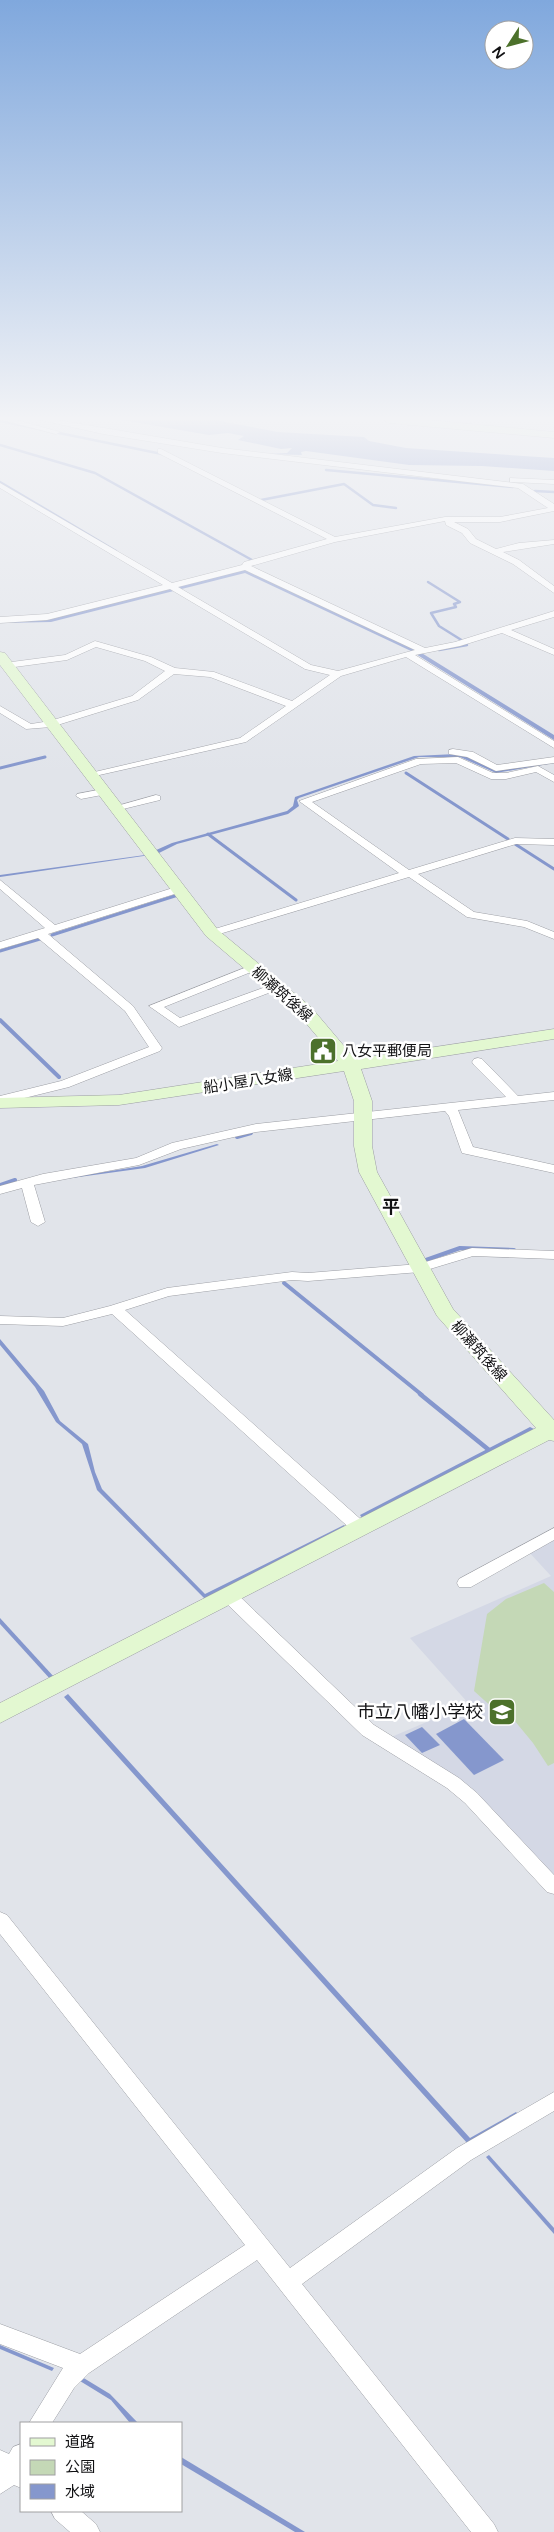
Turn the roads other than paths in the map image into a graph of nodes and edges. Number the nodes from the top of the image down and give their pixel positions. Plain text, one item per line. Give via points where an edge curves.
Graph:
1 (90, 538) edge
2 (330, 538) edge
3 (344, 538) edge
4 (470, 538) edge
5 (334, 540) junction
6 (554, 542) edge
7 (495, 552) junction
8 (246, 567) junction
9 (174, 588) junction
10 (554, 590) edge
11 (554, 614) edge
12 (0, 620) edge
13 (501, 629) junction
14 (423, 650) junction
15 (554, 652) edge
16 (407, 654) junction
17 (4, 664) edge
18 (174, 671) junction
19 (338, 674) junction
20 (293, 705) junction
21 (0, 709) edge
22 (51, 724) junction
23 (554, 745) edge
24 (453, 752) dead end
25 (554, 760) edge
26 (90, 776) junction
27 (554, 779) edge
28 (102, 792) junction
29 (81, 796) dead end
30 (156, 798) dead end
31 (115, 808) junction
32 (554, 842) edge
33 (409, 873) junction
34 (0, 883) edge
35 (180, 889) junction
36 (54, 930) junction
37 (212, 933) junction
38 (41, 934) junction
39 (554, 936) edge
40 (0, 946) edge
41 (252, 968) junction
42 (275, 987) junction
43 (554, 1034) edge
44 (478, 1062) dead end
45 (350, 1066) junction
46 (554, 1096) edge
47 (514, 1099) junction
48 (0, 1101) edge
49 (448, 1107) junction
50 (363, 1118) junction
51 (554, 1169) edge
52 (27, 1182) junction
53 (0, 1190) edge
54 (38, 1222) dead end
55 (554, 1255) edge
56 (420, 1268) junction
57 (115, 1309) junction
58 (0, 1320) edge
59 (553, 1431) edge
60 (360, 1528) junction
61 (554, 1533) edge
62 (465, 1583) dead end
63 (228, 1596) junction
64 (0, 1714) edge
65 (554, 1887) edge
66 (0, 1920) edge
67 (554, 2101) edge
68 (259, 2247) junction
69 (287, 2282) junction
70 (0, 2334) edge
71 (81, 2366) junction
72 (41, 2422) edge
73 (64, 2512) edge
74 (88, 2532) edge
75 (486, 2532) edge

1 - 9 street
2 - 5 street
3 - 5 street
4 - 7 street
5 - 8 street via 247,564
6 - 7 street
7 - 10 street via 516,562
8 - 9 street
8 - 14 street
9 - 12 street via 47,617
9 - 19 street via 308,667
11 - 13 street
13 - 14 street via 457,644
13 - 15 street
14 - 16 street
16 - 19 street
16 - 23 street
17 - 18 street via 67,657 95,644
17 - 22 main road, 柳瀬筑後線
18 - 20 street via 211,674
18 - 22 street via 135,698
19 - 20 street
20 - 26 street via 243,740
21 - 22 street via 29,726
22 - 26 main road, 柳瀬筑後線
24 - 25 street via 469,754 496,768
26 - 28 main road, 柳瀬筑後線
27 - 33 street via 538,769 491,776 458,760 420,761 304,801
28 - 29 street
28 - 31 main road, 柳瀬筑後線
30 - 31 street
31 - 35 main road, 柳瀬筑後線
32 - 33 street via 515,841
33 - 37 street
33 - 39 street via 471,915 527,924
34 - 36 street
35 - 36 street
35 - 37 main road, 柳瀬筑後線
36 - 38 street
37 - 41 main road, 柳瀬筑後線
38 - 40 street
38 - 48 street via 129,1009 156,1048 65,1084
41 - 42 main road, 柳瀬筑後線
41 - 42 street via 155,1006 180,1024
42 - 45 main road, 柳瀬筑後線 via 305,1011
43 - 45 main road, 船小屋八女線
44 - 47 street
45 - 48 main road, 船小屋八女線 via 119,1100
45 - 50 main road, 柳瀬筑後線 via 363,1101
46 - 47 street
47 - 49 street
49 - 50 street
49 - 51 street via 455,1115 467,1150
50 - 52 street via 256,1128 227,1139 177,1146 139,1161
50 - 56 main road, 柳瀬筑後線 via 363,1146 368,1172
52 - 53 street
52 - 54 street
55 - 56 street via 472,1252
56 - 57 street via 292,1276 167,1292
56 - 59 main road, 柳瀬筑後線 via 444,1312
57 - 58 street via 63,1322
57 - 60 street
59 - 60 main road
60 - 63 main road
61 - 62 street
63 - 64 main road
63 - 65 street via 368,1730 453,1783 471,1798
66 - 68 street
67 - 69 street via 464,2154
68 - 69 street
68 - 71 street
69 - 75 street
70 - 71 street
71 - 72 street via 66,2380
73 - 74 street

